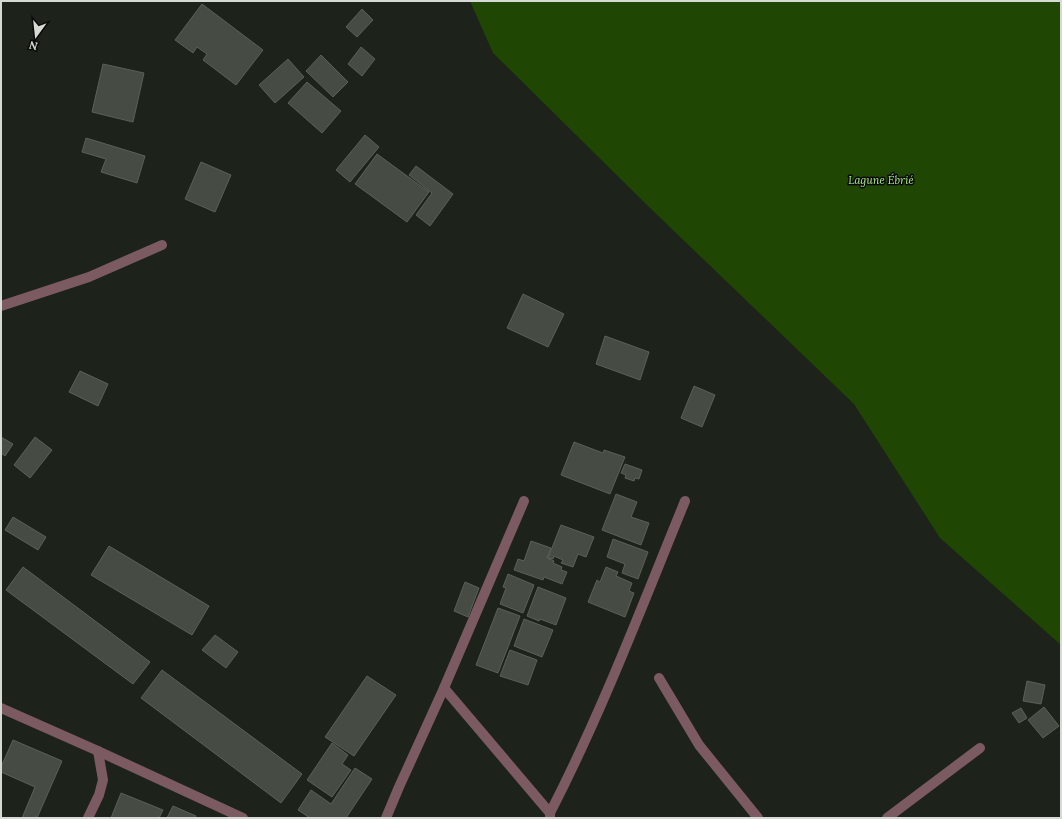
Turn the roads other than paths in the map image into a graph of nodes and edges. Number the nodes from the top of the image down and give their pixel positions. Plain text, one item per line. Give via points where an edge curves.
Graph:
1 (162, 245) dead end
2 (1, 306) edge
3 (524, 501) dead end
4 (685, 501) dead end
5 (659, 678) dead end
6 (444, 688) junction
7 (1, 708) edge
8 (980, 748) dead end
9 (98, 751) junction
10 (550, 816) edge
11 (88, 818) edge
12 (242, 818) edge
13 (386, 818) edge
14 (758, 818) edge
15 (888, 818) edge

1 - 2 street via 89,277
3 - 6 street
4 - 10 street via 576,764
5 - 14 street via 698,745
6 - 10 street
6 - 13 street
7 - 9 street
8 - 15 street
9 - 11 street via 103,780
9 - 12 street

